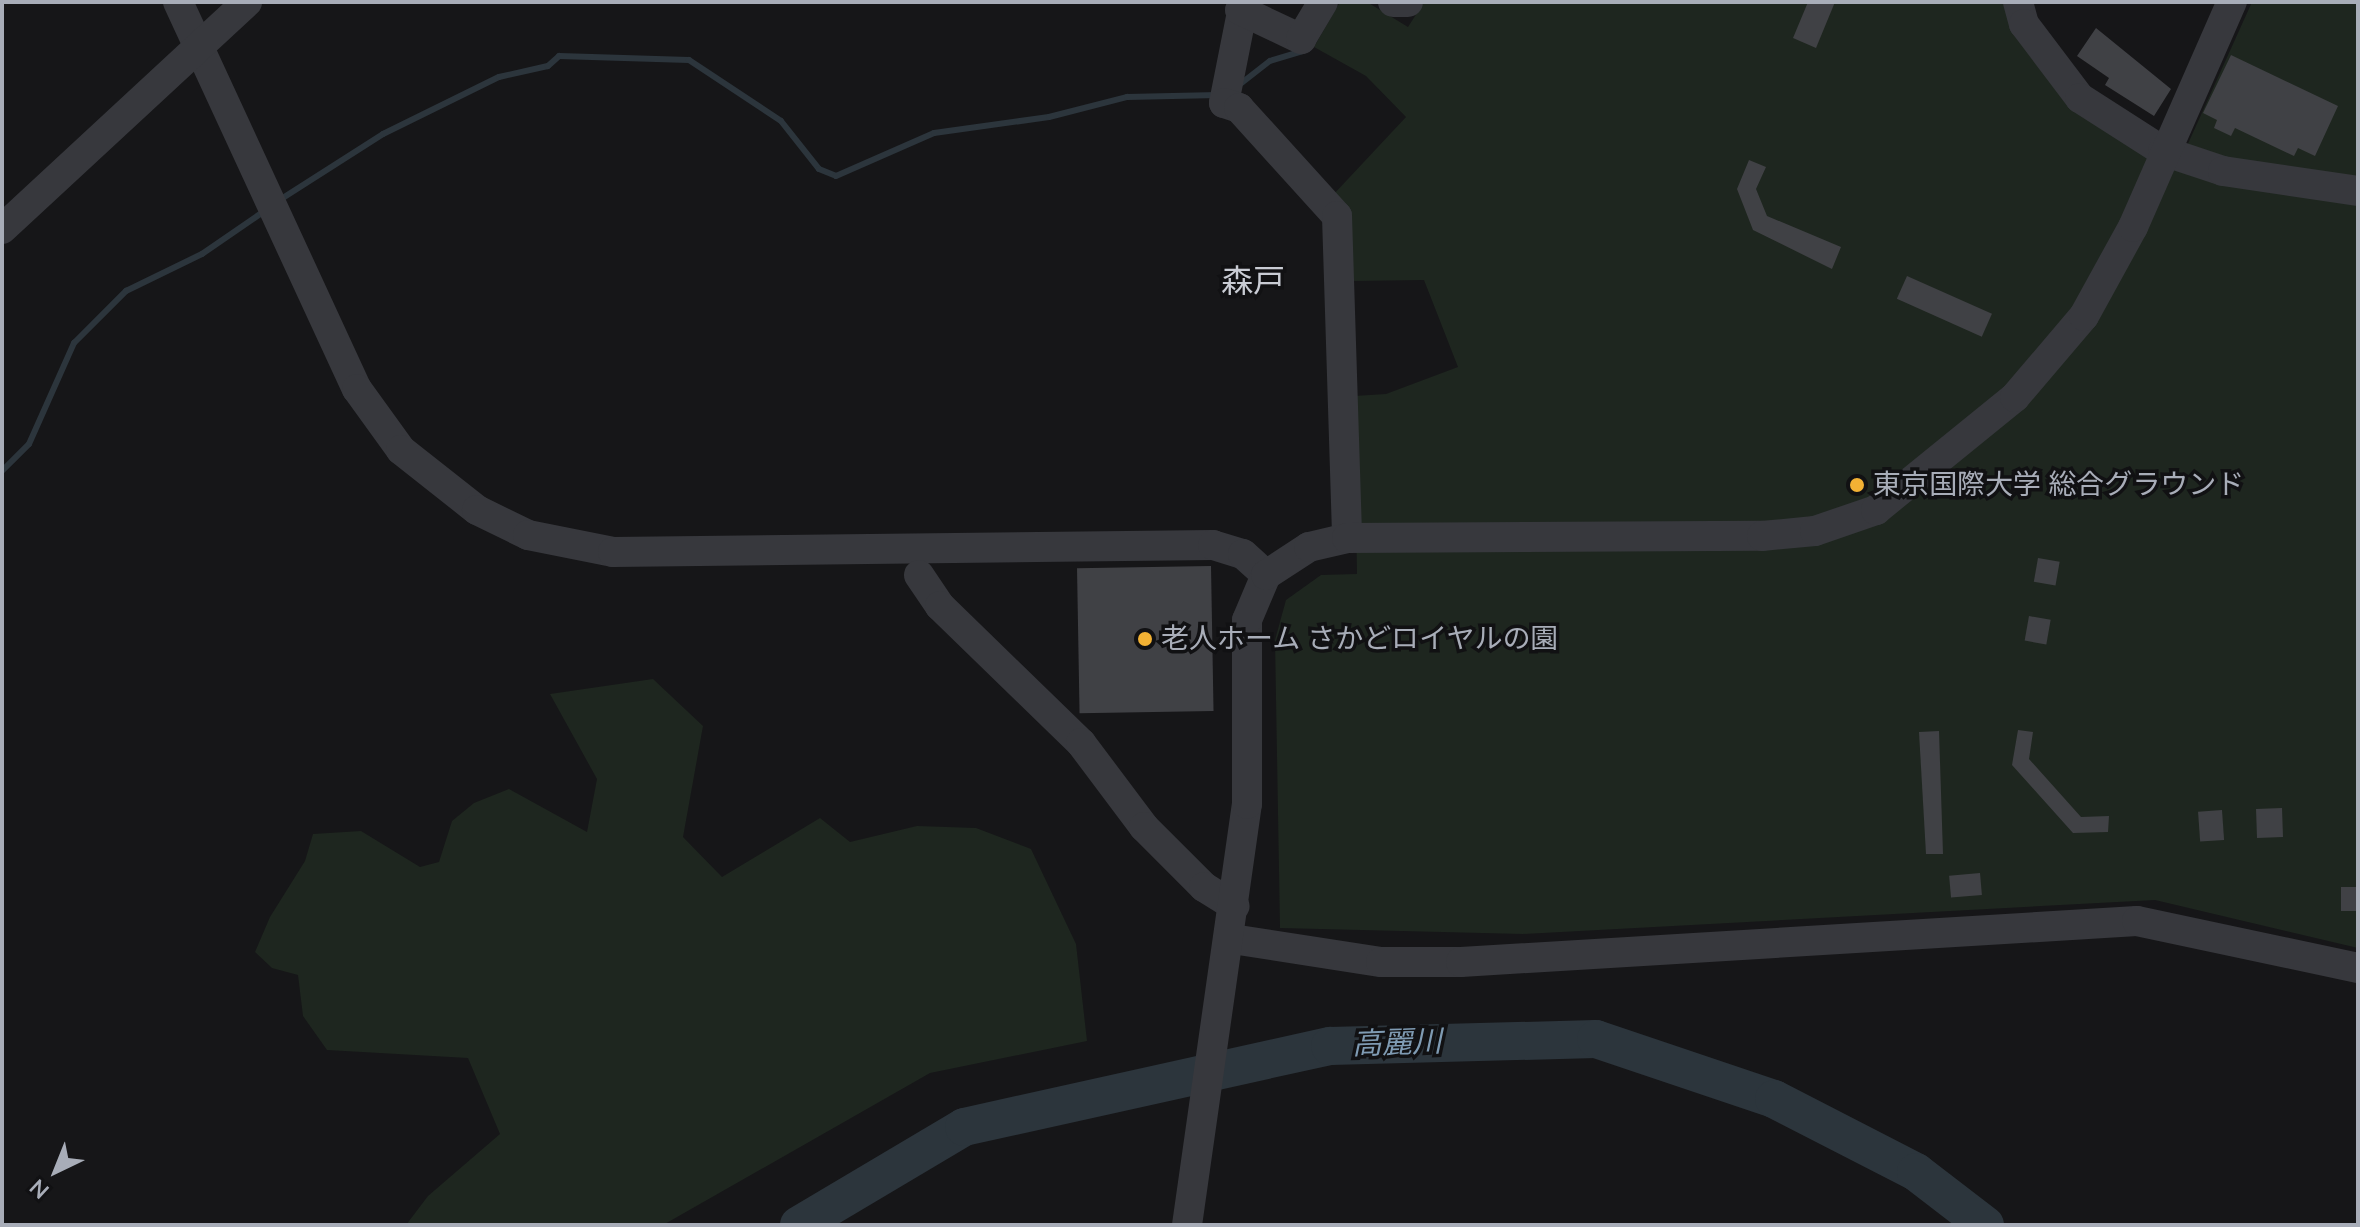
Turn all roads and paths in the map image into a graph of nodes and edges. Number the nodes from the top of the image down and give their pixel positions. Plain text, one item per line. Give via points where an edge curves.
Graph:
1 (178, 2) edge
2 (247, 2) edge
3 (1323, 2) edge
4 (1393, 2) edge
5 (1408, 2) edge
6 (2018, 2) edge
7 (2232, 2) edge
8 (1242, 6) edge
9 (197, 45) junction
10 (2163, 151) junction
11 (2358, 191) edge
12 (2, 229) edge
13 (1347, 538) junction
14 (919, 575) dead end
15 (1266, 575) junction
16 (1235, 906) junction
17 (1232, 939) junction
18 (2358, 968) edge
19 (1187, 1225) edge

1 - 9 street
2 - 9 street
3 - 8 street via 1301,39
4 - 5 street
6 - 10 street via 2024,24 2080,98
7 - 10 street
8 - 13 street via 1224,103 1239,108 1337,216
9 - 12 street
9 - 15 street via 357,389 401,450 477,510 528,535 613,552 1213,545 1243,554
10 - 11 street via 2223,171
10 - 13 street via 2111,272 2066,340 1958,448 1876,510 1815,531 1762,536
13 - 15 street via 1309,547
14 - 16 street via 940,606 1081,743 1144,827 1204,887
15 - 16 street via 1247,620 1247,804
16 - 17 street
17 - 18 street via 1381,962 1461,962 2137,921
17 - 19 street

